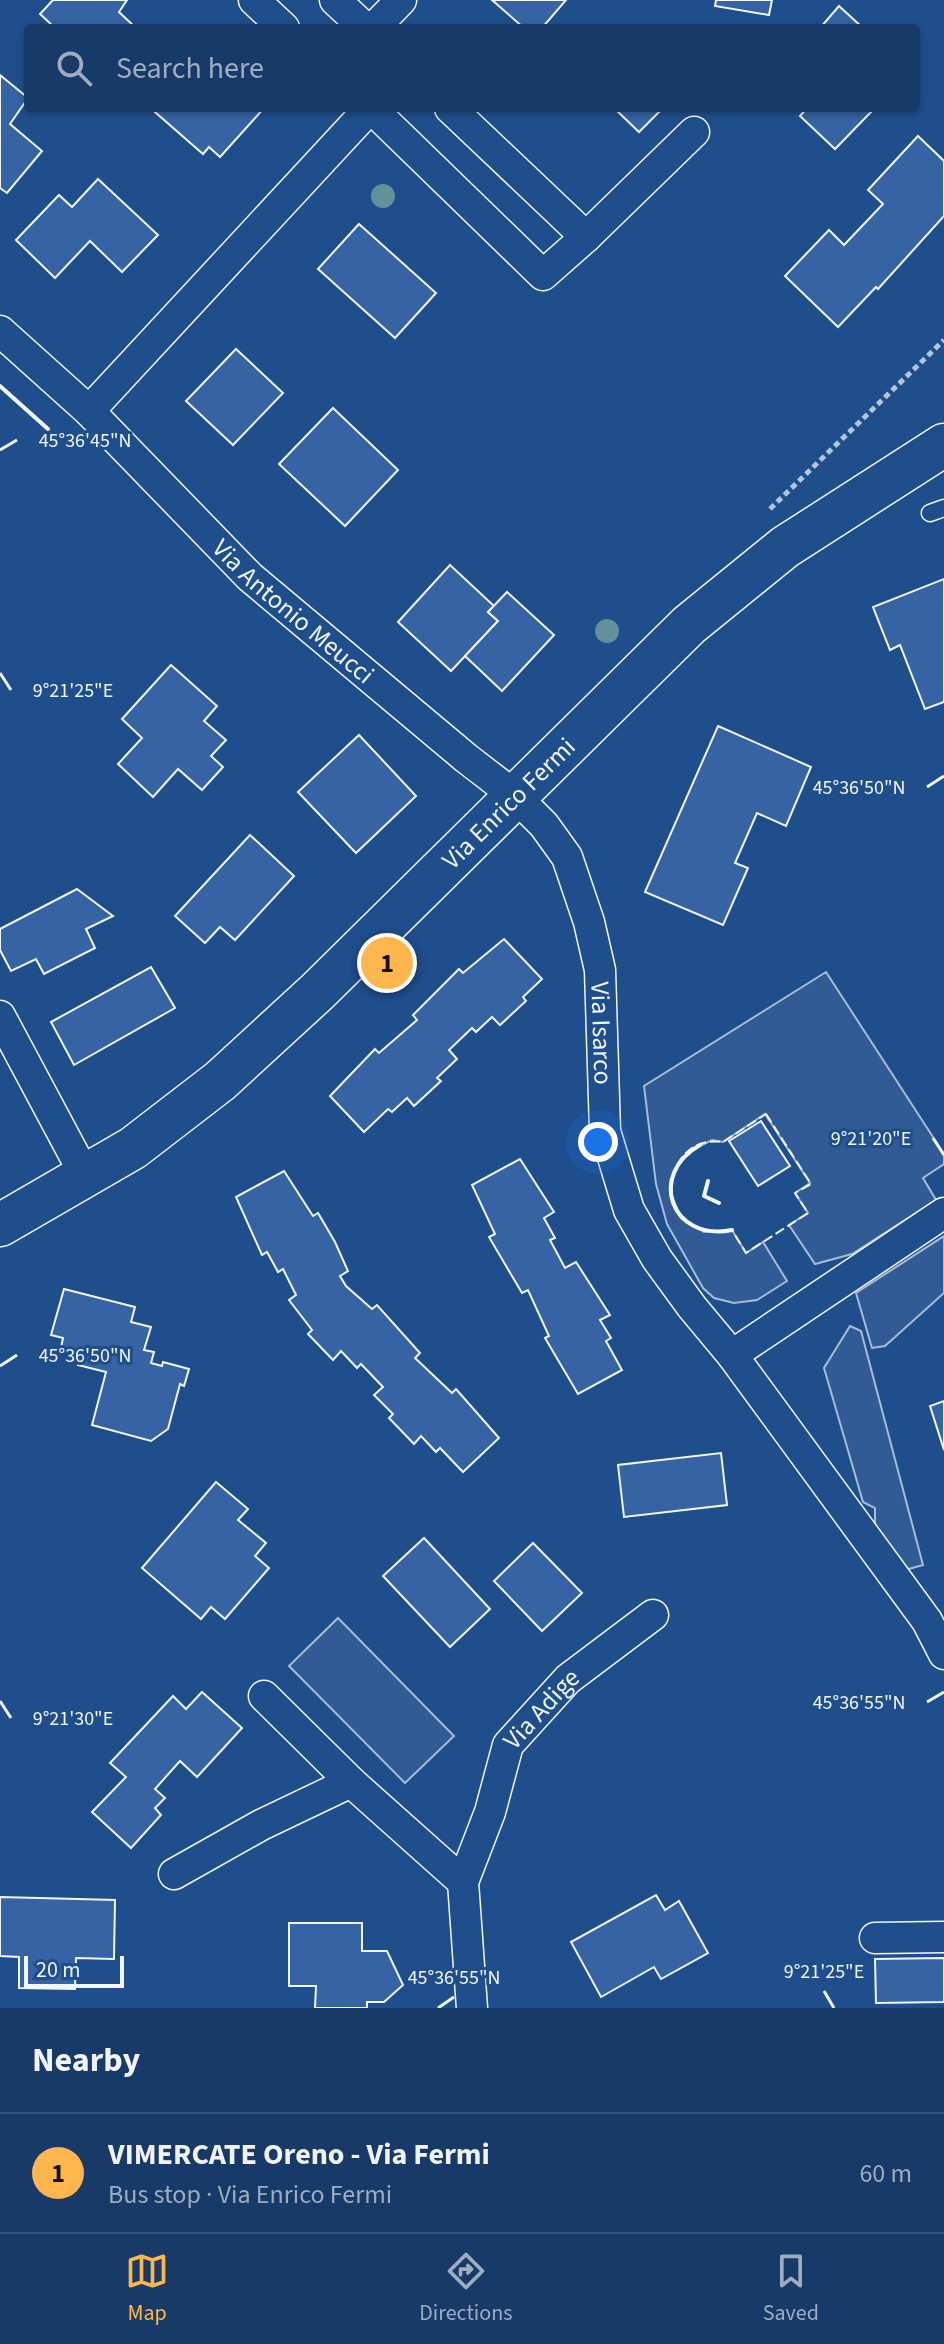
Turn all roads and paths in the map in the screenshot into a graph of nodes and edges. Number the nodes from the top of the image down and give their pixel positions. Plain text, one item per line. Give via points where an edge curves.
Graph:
1 (254, 0) edge
2 (335, 0) edge
3 (401, 0) edge
4 (280, 24) edge
5 (361, 24) edge
6 (378, 24) edge
7 (366, 112) edge
8 (374, 112) edge
9 (454, 112) edge
10 (694, 132) dead end
11 (586, 237) junction
12 (0, 331) edge
13 (944, 340) edge
14 (89, 411) junction
15 (944, 445) edge
16 (763, 516) dead end
17 (514, 795) junction
18 (0, 1016) edge
19 (86, 1177) junction
20 (944, 1213) edge
21 (0, 1225) edge
22 (732, 1355) junction
23 (653, 1615) dead end
24 (944, 1654) edge
25 (264, 1696) dead end
26 (351, 1782) junction
27 (174, 1874) dead end
28 (463, 1882) junction
29 (944, 1937) edge
30 (875, 1938) dead end
31 (472, 2008) edge

1 - 4 street
2 - 5 street
3 - 6 street
7 - 14 street
8 - 11 street via 543,275
9 - 11 street
10 - 11 street
12 - 14 street, Via Antonio Meucci
13 - 16 path
14 - 17 street, Via Antonio Meucci via 250,577
15 - 17 street, Via Enrico Fermi via 740,582
17 - 19 street, Via Enrico Fermi via 264,1042 181,1113
17 - 22 street, Via Isarco via 567,857 589,922 600,970 605,1131 629,1210 657,1259
18 - 19 street
19 - 21 street, Via Enrico Fermi
20 - 22 street
22 - 24 street, Via Isarco via 927,1621
23 - 28 street, Via Adige via 568,1679 508,1745
25 - 26 street
26 - 27 street
26 - 28 street
28 - 31 street, Via Adige
29 - 30 street

